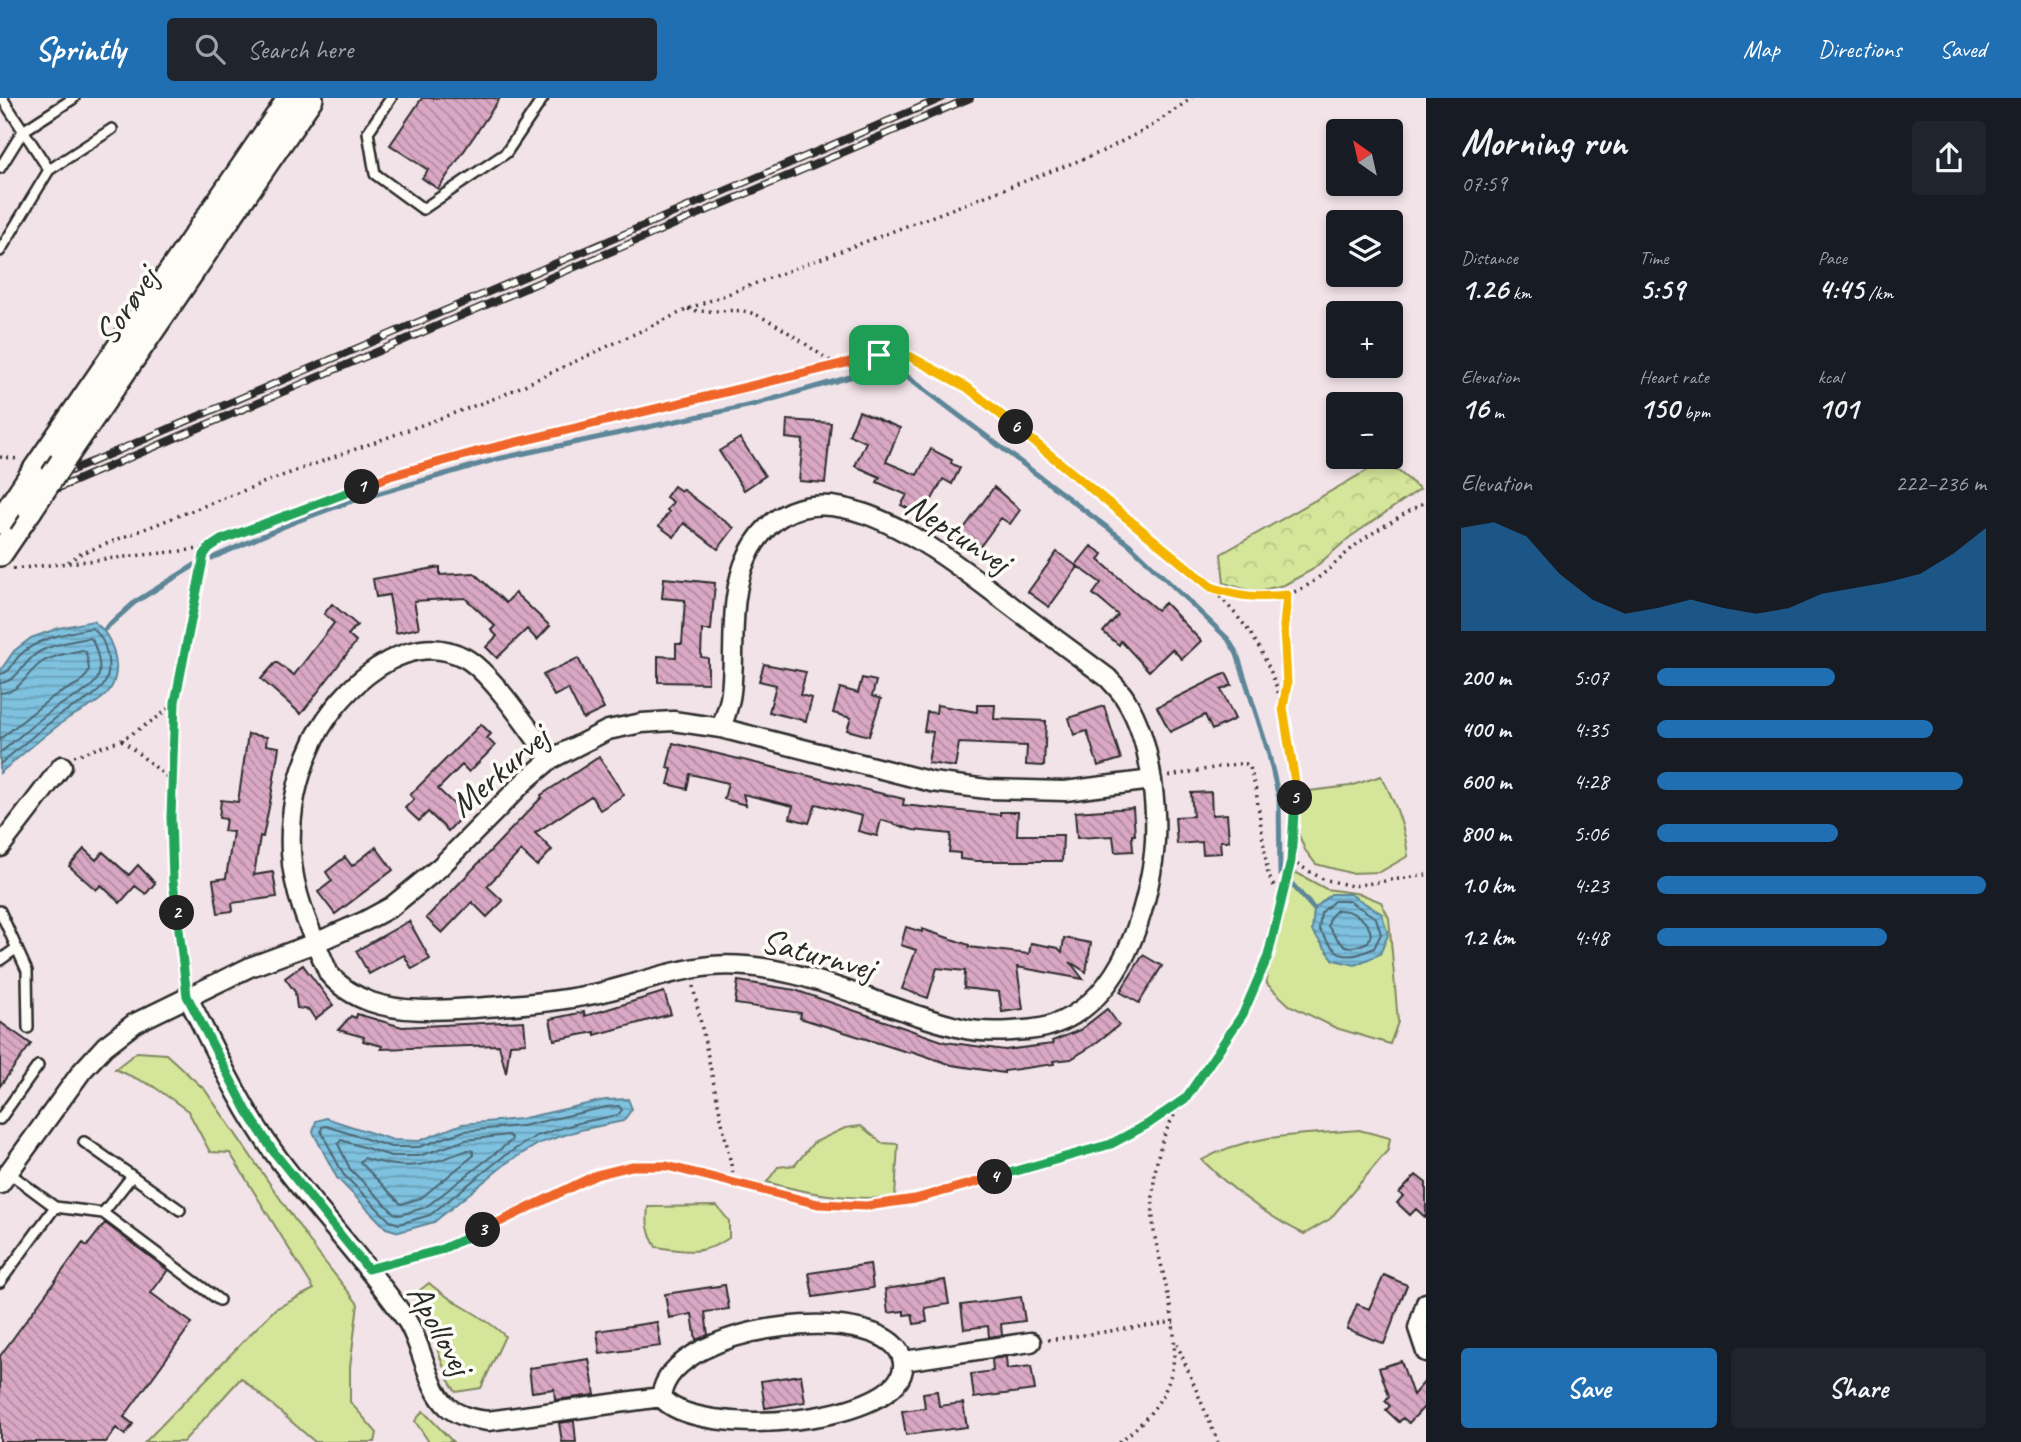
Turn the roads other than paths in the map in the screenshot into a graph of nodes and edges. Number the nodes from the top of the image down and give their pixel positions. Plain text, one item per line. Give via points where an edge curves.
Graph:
1 (2, 98) edge
2 (74, 98) edge
3 (290, 98) edge
4 (311, 98) edge
5 (391, 98) edge
6 (543, 98) edge
7 (111, 129) dead end
8 (23, 131) junction
9 (0, 168) edge
10 (49, 170) junction
11 (0, 251) edge
12 (0, 522) edge
13 (4, 562) edge
14 (721, 728) junction
15 (551, 759) junction
16 (62, 766) road end
17 (1152, 780) junction
18 (0, 847) edge
19 (0, 911) edge
20 (315, 943) junction
21 (17, 948) junction
22 (0, 960) edge
23 (187, 996) junction
24 (28, 1028) dead end
25 (38, 1066) dead end
26 (0, 1119) edge
27 (84, 1142) dead end
28 (132, 1175) junction
29 (4, 1178) edge
30 (55, 1207) junction
31 (180, 1210) dead end
32 (103, 1213) junction
33 (0, 1282) edge
34 (219, 1300) dead end
35 (1426, 1303) edge
36 (1031, 1342) road end
37 (1426, 1353) edge
38 (904, 1361) junction
39 (662, 1397) junction

1 - 8 lane
2 - 8 lane
3 - 12 street, Sorøvej, bridge
4 - 13 street, Sorøvej, bridge via 30,510
5 - 6 lane via 368,132 375,174 423,209 506,153
7 - 10 lane
8 - 9 lane
8 - 10 lane
10 - 11 lane
14 - 15 street, Merkurvej via 673,721 642,723 608,730
14 - 17 street, Merkurvej via 932,782 987,789 1065,791
14 - 17 street, Neptunvej via 731,695 737,593 747,556 765,529 787,513 813,505 841,508 886,521 929,545 1108,678 1126,699 1140,730
15 - 20 street, Merkurvej via 416,889 365,921
15 - 20 street, Saturnvej via 498,689 467,659 435,649 414,651 373,671 347,695 316,737 293,805 291,853 299,900
16 - 18 street
17 - 20 street, Saturnvej via 1153,866 1136,931 1109,982 1082,1009 1040,1029 963,1029 802,977 737,965 690,970 540,1004 423,1010 374,1003 347,991 329,974
19 - 21 lane
20 - 23 street, Merkurvej
21 - 22 lane
21 - 24 lane via 27,971
23 - 29 street, Merkurvej via 135,1023 106,1046 82,1071
23 - 39 street, Apollovej via 266,1141 408,1323 448,1407 466,1418 488,1420
25 - 26 lane
27 - 28 lane
28 - 31 lane
28 - 32 lane
29 - 30 lane
30 - 32 lane
30 - 33 lane
32 - 34 lane
35 - 37 street via 1418,1328
36 - 38 street
38 - 39 street via 900,1377 884,1394 856,1412 817,1425 763,1433 716,1429 680,1418
38 - 39 street via 891,1343 859,1330 831,1324 786,1326 706,1347 667,1378

